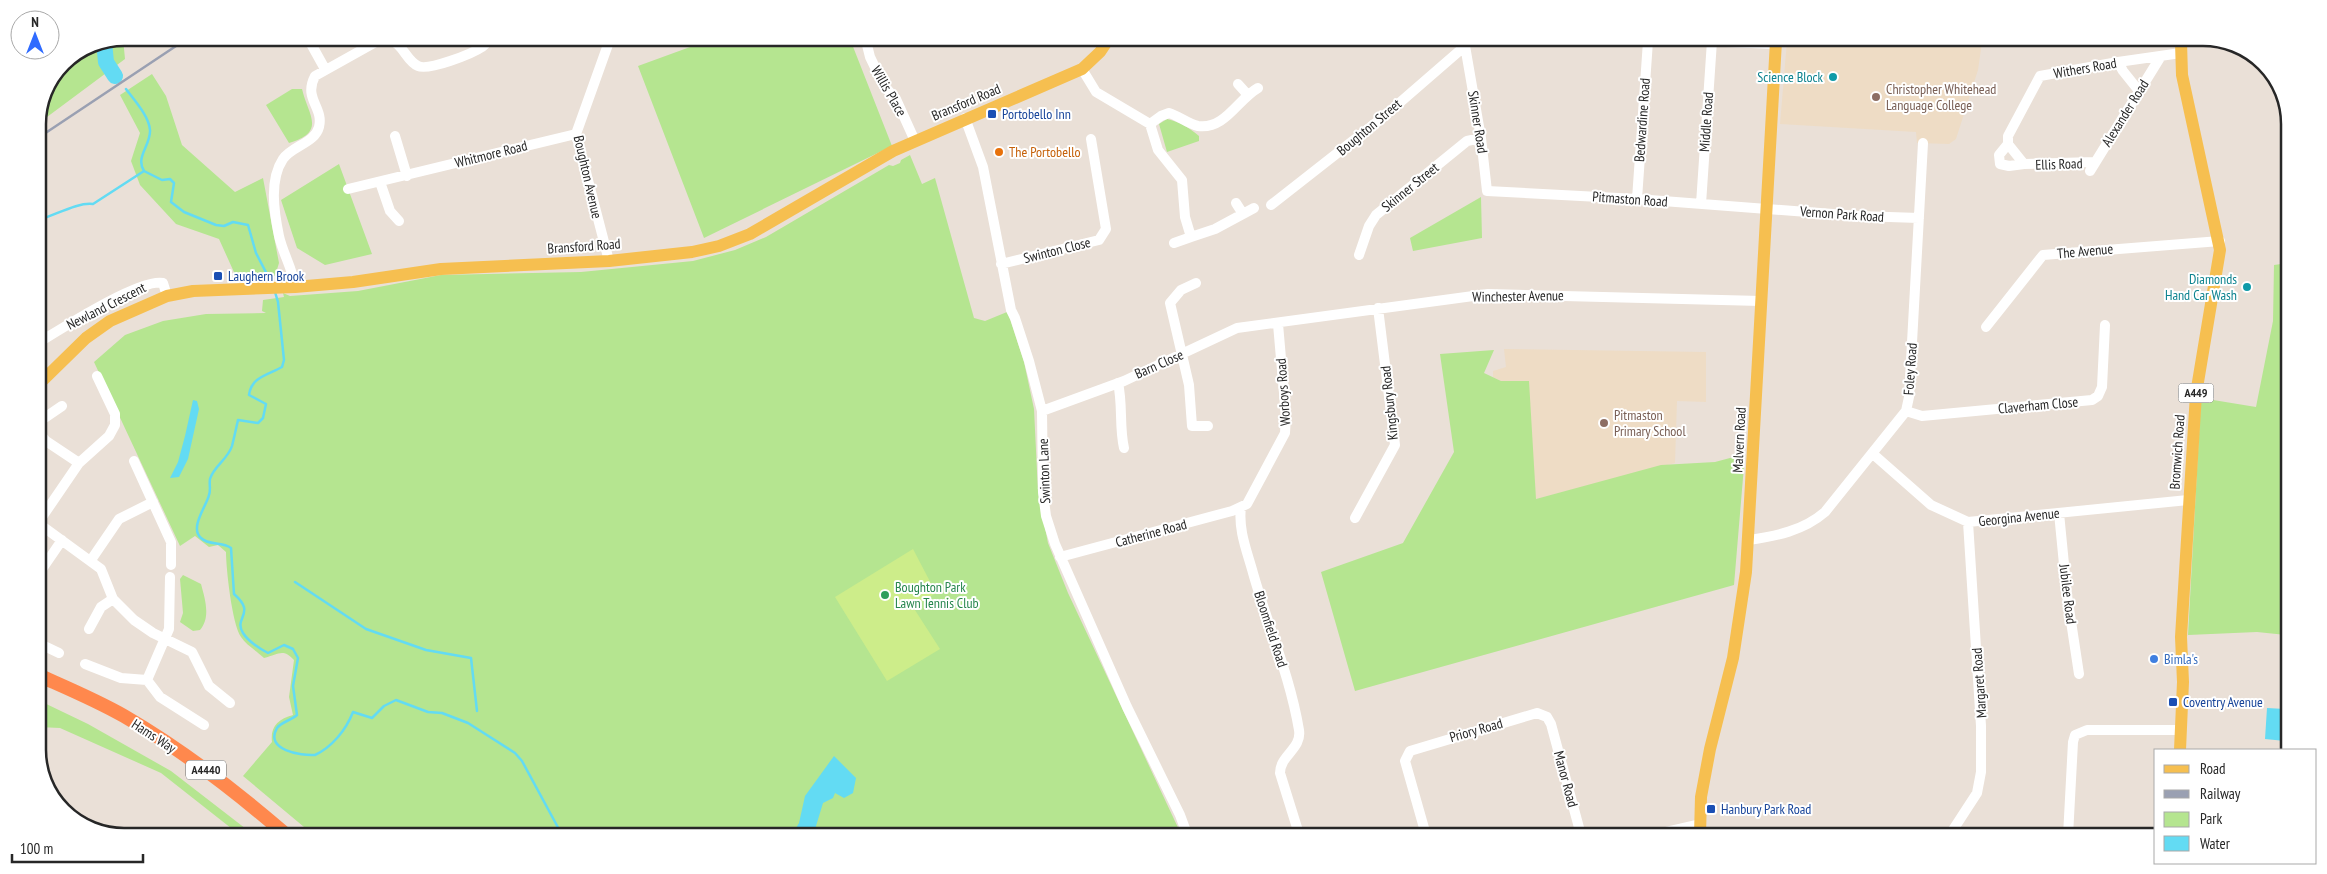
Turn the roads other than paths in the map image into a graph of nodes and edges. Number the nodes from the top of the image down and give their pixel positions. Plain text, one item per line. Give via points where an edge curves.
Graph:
1 (312, 46) edge
2 (369, 46) edge
3 (402, 46) edge
4 (484, 46) edge
5 (607, 46) edge
6 (869, 46) edge
7 (1104, 46) edge
8 (1461, 46) edge
9 (1465, 46) edge
10 (1648, 46) edge
11 (1712, 46) edge
12 (1776, 46) edge
13 (2181, 48) edge
14 (2161, 56) junction
15 (2118, 62) junction
16 (325, 69) junction
17 (1082, 69) junction
18 (1238, 84) dead end
19 (1258, 88) dead end
20 (2139, 91) junction
21 (1247, 94) junction
22 (965, 118) junction
23 (1150, 124) junction
24 (576, 134) junction
25 (395, 136) dead end
26 (1481, 138) junction
27 (1092, 139) dead end
28 (915, 141) junction
29 (1923, 143) dead end
30 (2008, 144) junction
31 (2024, 164) junction
32 (2092, 167) joint
33 (407, 176) junction
34 (380, 182) junction
35 (348, 189) dead end
36 (1494, 191) joint
37 (1636, 199) junction
38 (1236, 203) dead end
39 (1701, 204) junction
40 (1271, 205) dead end
41 (1254, 208) dead end
42 (1766, 209) junction
43 (1243, 214) junction
44 (1919, 218) junction
45 (399, 221) dead end
46 (1191, 237) junction
47 (2220, 241) junction
48 (1174, 243) dead end
49 (1359, 255) dead end
50 (609, 261) junction
51 (1001, 264) junction
52 (1196, 283) dead end
53 (290, 287) junction
54 (167, 296) junction
55 (1761, 301) junction
56 (1378, 308) junction
57 (1278, 324) junction
58 (2105, 325) dead end
59 (1986, 327) dead end
60 (46, 338) edge
61 (1180, 356) junction
62 (97, 376) dead end
63 (46, 377) edge
64 (1118, 383) junction
65 (62, 406) dead end
66 (1906, 410) junction
67 (1042, 411) junction
68 (46, 417) edge
69 (1208, 426) dead end
70 (46, 441) edge
71 (1124, 448) dead end
72 (1873, 454) junction
73 (134, 461) dead end
74 (79, 463) junction
75 (2188, 500) junction
76 (153, 502) junction
77 (1241, 507) junction
78 (46, 511) edge
79 (2059, 513) junction
80 (1355, 518) dead end
81 (1968, 522) junction
82 (46, 529) edge
83 (62, 540) junction
84 (1748, 540) junction
85 (1060, 557) junction
86 (91, 560) junction
87 (46, 563) edge
88 (171, 565) dead end
89 (170, 577) dead end
90 (113, 599) junction
91 (89, 629) dead end
92 (164, 638) junction
93 (46, 647) edge
94 (59, 654) dead end
95 (85, 664) dead end
96 (2079, 674) dead end
97 (46, 679) edge
98 (147, 680) junction
99 (230, 703) dead end
100 (1551, 724) joint
101 (204, 726) dead end
102 (2180, 730) junction
103 (2180, 749) edge
104 (279, 828) edge
105 (1185, 828) edge
106 (1297, 828) edge
107 (1424, 828) edge
108 (1579, 828) edge
109 (1676, 828) edge
110 (1695, 828) edge
111 (1700, 828) edge
112 (1954, 828) edge
113 (2068, 828) edge

1 - 16 street
2 - 16 street
3 - 4 street via 415,65 431,67
5 - 24 street, Boughton Avenue
6 - 28 street, Willis Place via 870,57 884,86 896,99
7 - 17 main road, Bransford Road
8 - 40 street, Boughton Street via 1382,118
9 - 26 street, Skinner Road
10 - 37 street, Bedwardine Road
11 - 39 street, Middle Road
12 - 42 main road, Malvern Road
13 - 14 street, Withers Road
13 - 47 main road, Bromwich Road / A449 via 2186,93
14 - 15 street, Withers Road
14 - 20 street, Alexander Road
15 - 20 street
15 - 30 street, Withers Road via 2040,76 2008,136
16 - 53 street via 314,76 310,92 320,118 318,132 289,152 276,169 273,182 279,237 293,272
17 - 22 main road, Bransford Road
17 - 23 street via 1096,92
18 - 21 street
19 - 21 street
20 - 32 street, Alexander Road
21 - 23 street via 1221,122 1197,126 1169,113
22 - 28 main road, Bransford Road
22 - 51 street, Swinton Lane via 983,167
23 - 46 street via 1158,150 1182,180 1185,217
24 - 33 street, Whitmore Road
24 - 50 street, Boughton Avenue
25 - 33 street
26 - 36 street, Skinner Road via 1487,191
26 - 49 street, Skinner Street via 1467,140 1376,215
27 - 51 street, Swinton Close via 1106,228 1103,236 1099,240
28 - 50 main road, Bransford Road via 750,234 692,252
29 - 44 street, Foley Road
30 - 31 street
30 - 31 street, Ellis Road via 1999,155 2000,164
31 - 32 street, Ellis Road
33 - 34 street, Whitmore Road
34 - 35 street, Whitmore Road
34 - 45 street via 390,211
36 - 37 street, Pitmaston Road
37 - 39 street, Pitmaston Road
38 - 43 street
39 - 42 street, Pitmaston Road
41 - 43 street
42 - 44 street, Vernon Park Road
42 - 55 main road, Malvern Road
43 - 46 street
44 - 66 street, Foley Road
46 - 48 street
47 - 59 street, The Avenue via 2043,255
47 - 75 main road, Bromwich Road / A449 via 2215,289 2200,360
50 - 53 main road, Bransford Road via 441,269
51 - 67 street, Swinton Lane via 1011,310
52 - 61 street via 1181,290 1170,303
53 - 54 main road, Bransford Road via 209,289
54 - 60 street, Newland Crescent via 163,283 154,281
54 - 63 main road, Bransford Road via 110,321 86,338
55 - 56 street, Winchester Avenue via 1488,294
55 - 84 main road, Malvern Road
56 - 57 street, Winchester Avenue
56 - 80 street, Kingsbury Road via 1395,445
57 - 61 street, Barn Close via 1237,328
57 - 77 street, Worboys Road via 1285,433 1251,496
58 - 66 street, Claverham Close via 2102,387 2092,400 1922,416
61 - 64 street, Barn Close
61 - 69 street via 1189,385 1192,426
62 - 74 street via 115,414 115,425 109,436
64 - 67 street, Barn Close
64 - 71 street via 1120,432
65 - 68 street
66 - 72 street, Foley Road
67 - 85 street, Swinton Lane via 1043,492 1046,516
70 - 74 street
72 - 81 street, Georgina Avenue via 1931,505
72 - 84 street, Foley Road via 1814,522 1779,536
73 - 76 street
74 - 78 street
75 - 79 street, Georgina Avenue
75 - 102 main road, Bromwich Road / A449
76 - 86 street via 119,519
76 - 88 street via 171,542
77 - 85 street, Catherine Road
77 - 106 street, Bloomfield Road via 1239,523 1289,685 1299,733 1298,741 1280,766
79 - 81 street, Georgina Avenue
79 - 96 street, Jubilee Road
81 - 112 street, Margaret Road via 1981,772 1978,793
82 - 83 street
83 - 86 street
83 - 87 street
84 - 111 main road, Malvern Road via 1733,658 1710,750 1701,797
85 - 105 street, Swinton Lane
86 - 90 street via 101,569
89 - 92 street via 169,629
90 - 91 street via 101,607
90 - 92 street via 134,620
92 - 98 street
92 - 99 street via 192,652 209,686
93 - 94 street
95 - 98 street via 121,678
97 - 104 highway, Hams Way / A4440 via 88,697 151,732 234,790
98 - 101 street via 160,697
100 - 107 street, Priory Road via 1537,713 1410,750 1405,761
100 - 108 street, Manor Road
102 - 103 main road, Bromwich Road / A449
102 - 113 street via 2087,730 2075,736
109 - 110 street via 1687,825

